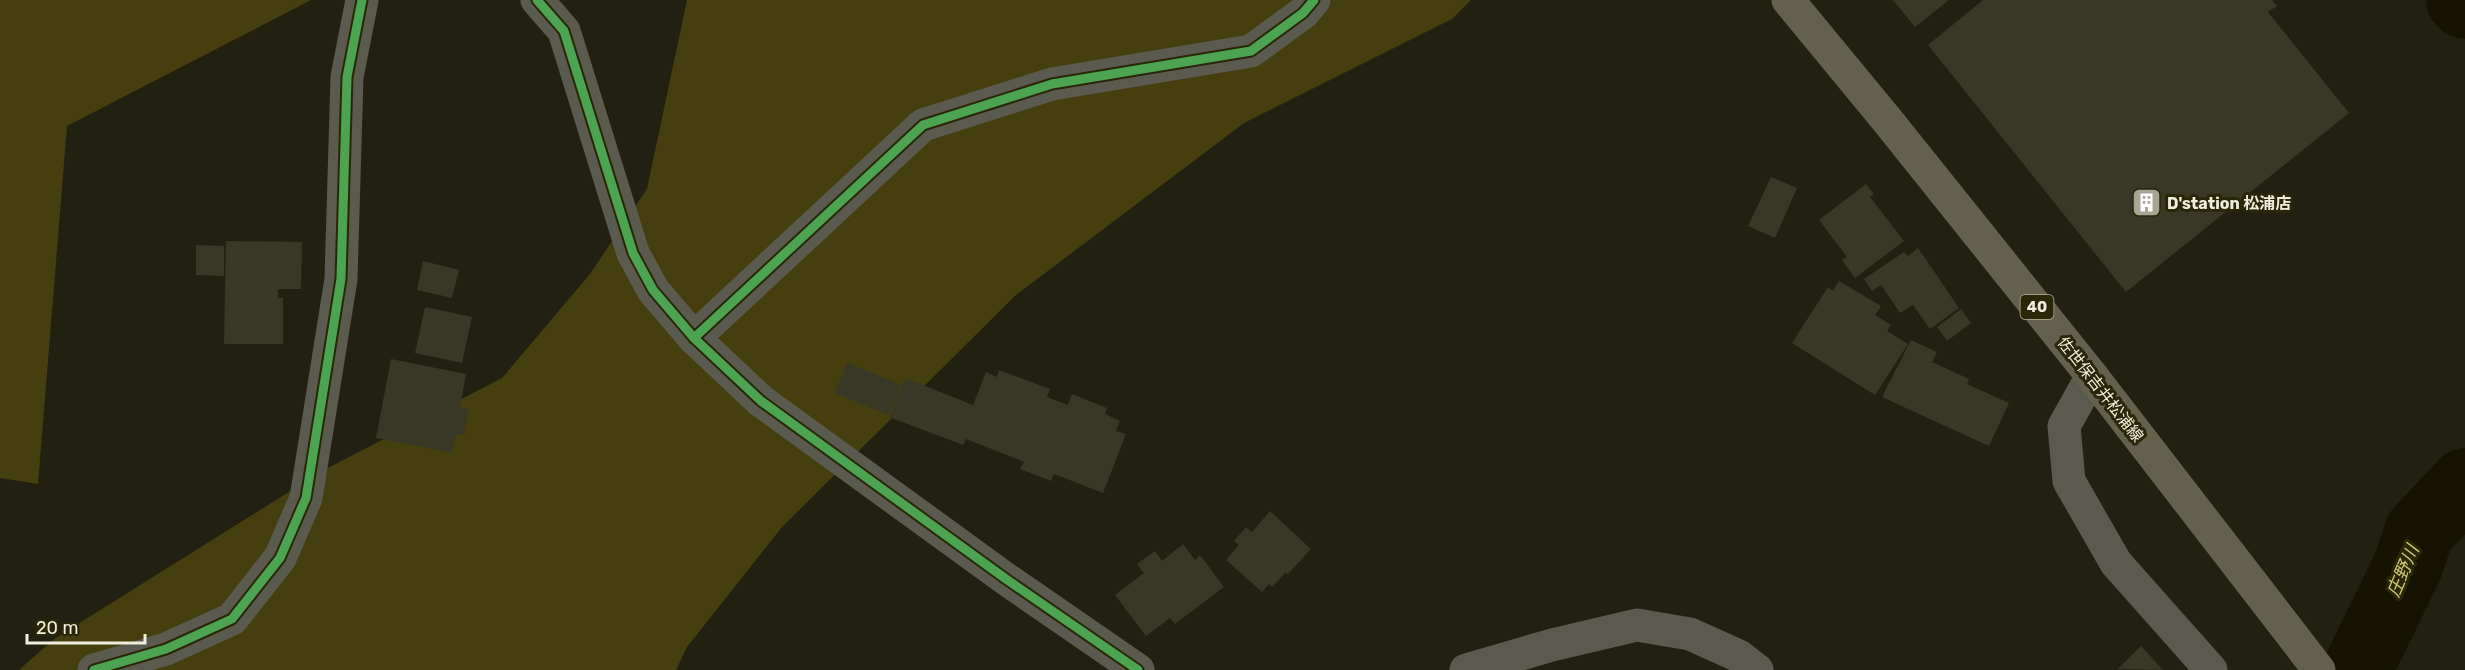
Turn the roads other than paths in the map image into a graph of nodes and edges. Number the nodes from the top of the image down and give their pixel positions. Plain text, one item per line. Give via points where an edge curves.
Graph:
1 (363, 0) edge
2 (537, 0) edge
3 (1314, 0) edge
4 (1788, 0) edge
5 (694, 338) junction
6 (2092, 376) junction
7 (94, 670) edge
8 (1138, 670) edge
9 (1466, 670) edge
10 (1757, 670) edge
11 (2211, 670) edge
12 (2319, 670) edge

1 - 7 street via 347,77 342,279 306,498 280,558 232,619 166,649
2 - 5 street via 564,31 633,253 653,290
3 - 5 street via 1304,13 1251,51 1052,84 923,125
4 - 6 main road, 佐世保吉井松浦線 / 40
5 - 8 street via 761,401
6 - 11 street via 2064,426 2069,481 2116,564
6 - 12 main road, 佐世保吉井松浦線 / 40
9 - 10 street via 1637,625 1690,634 1739,656

